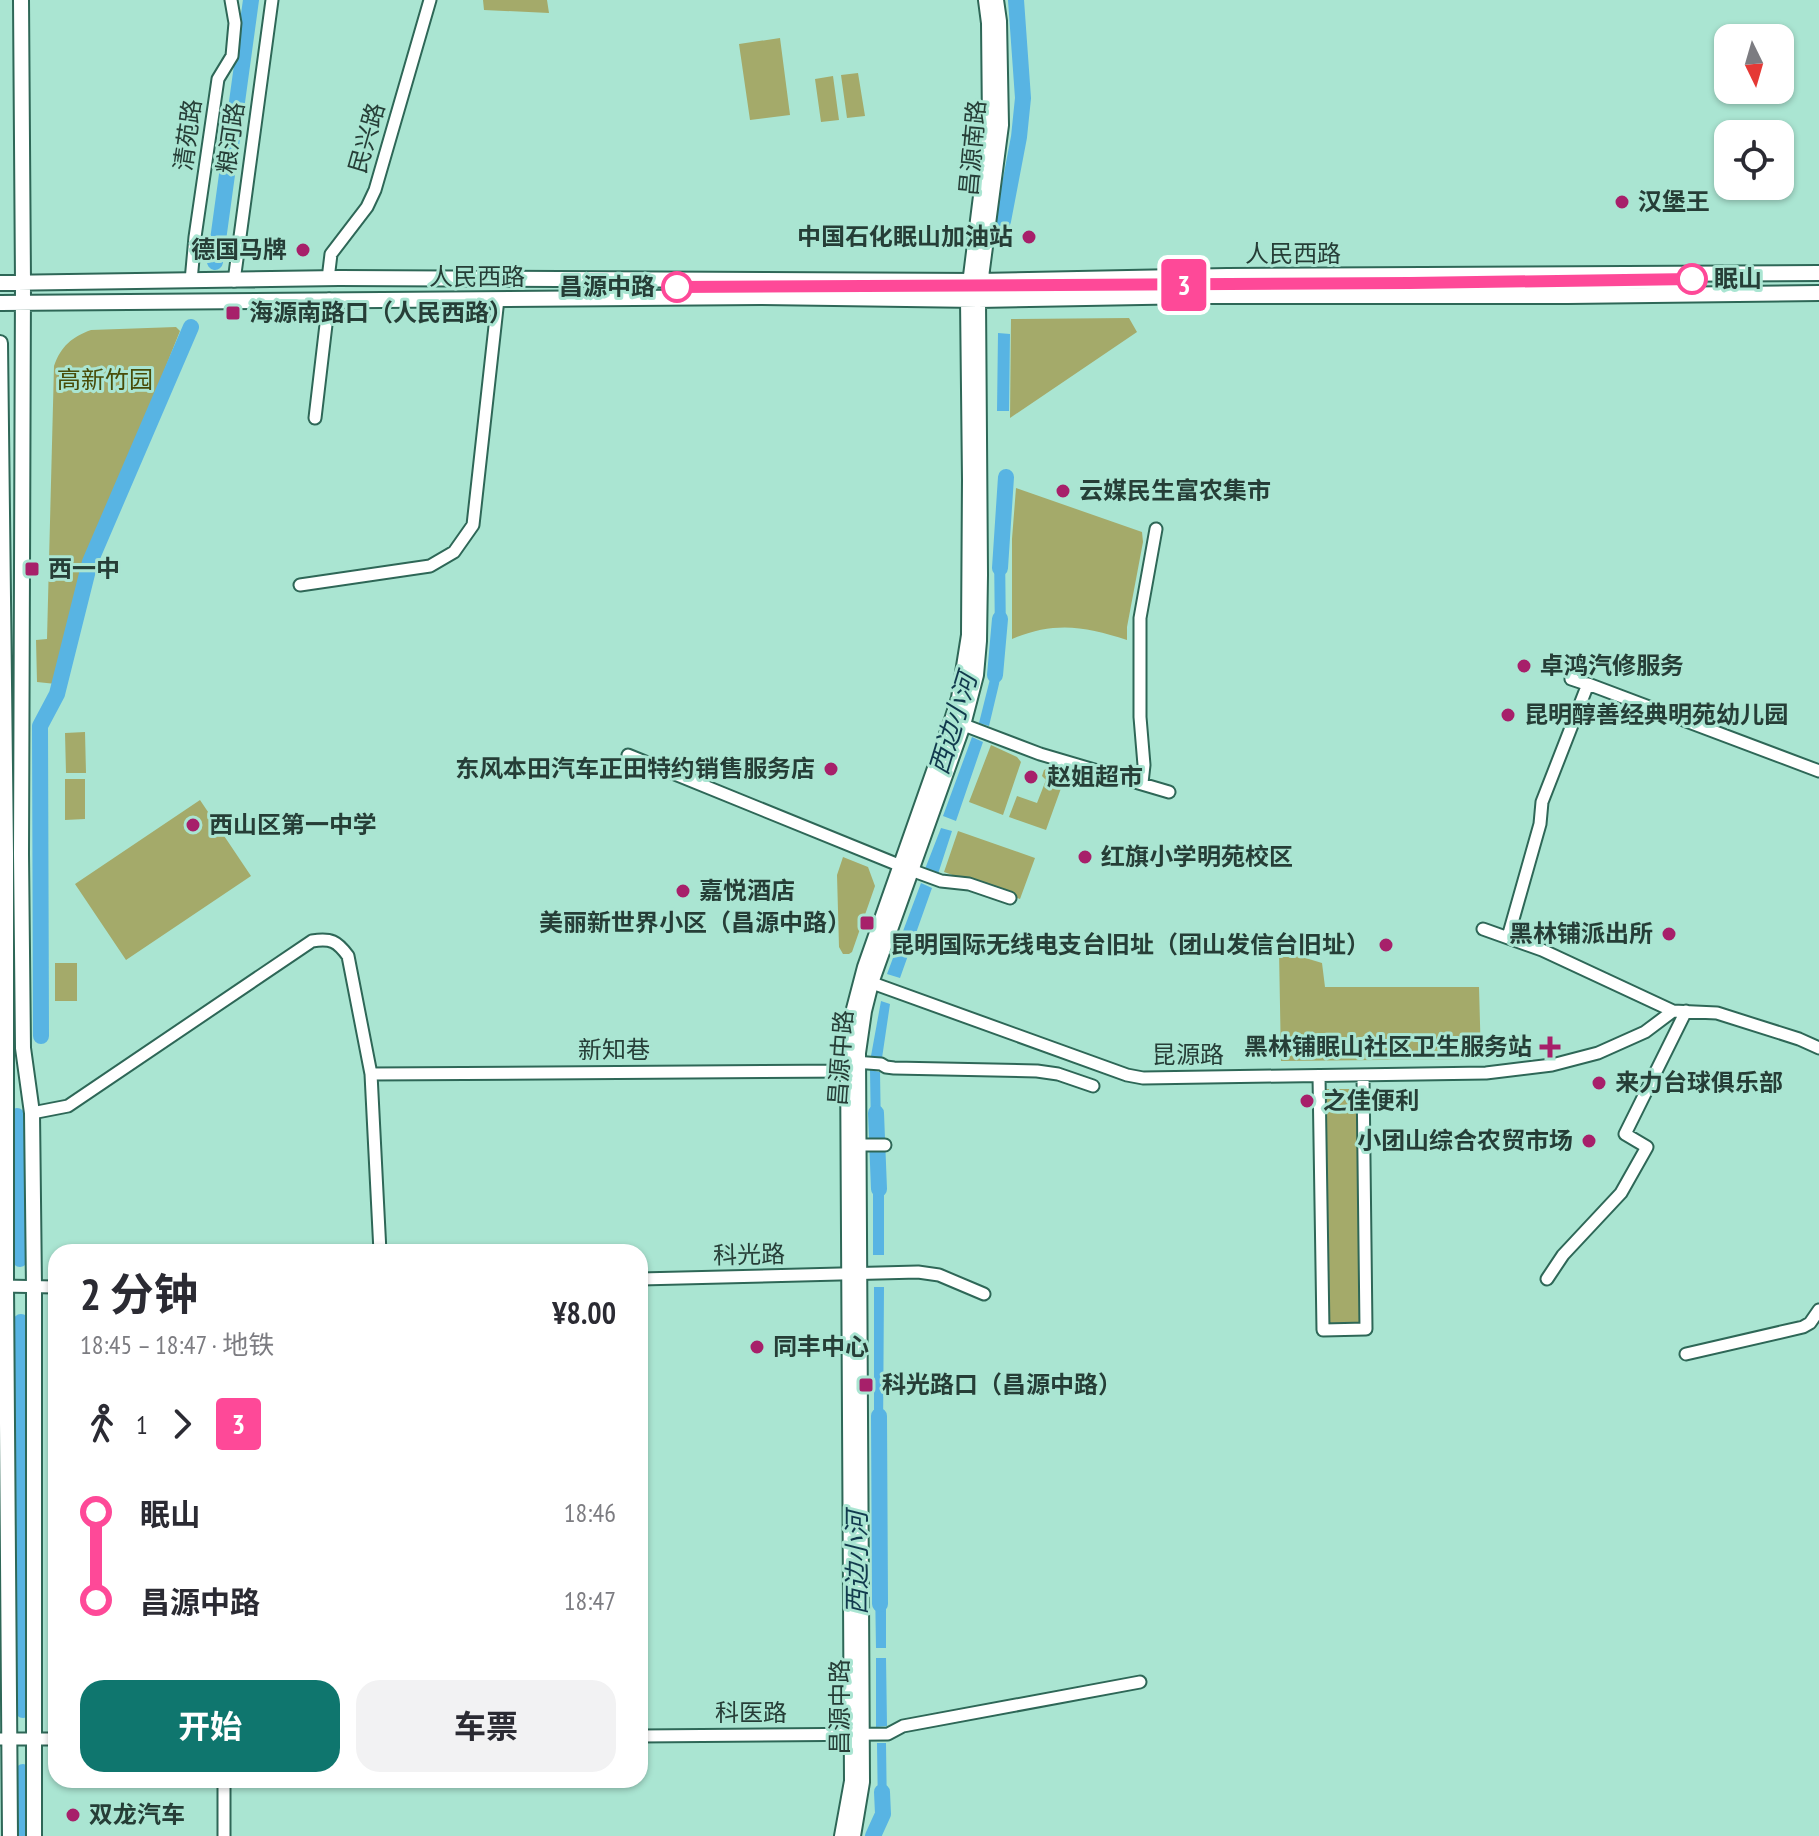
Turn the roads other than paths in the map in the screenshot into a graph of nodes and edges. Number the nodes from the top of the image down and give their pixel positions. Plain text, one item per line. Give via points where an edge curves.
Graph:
1 (21, 0) edge
2 (231, 0) edge
3 (272, 0) edge
4 (430, 0) edge
5 (986, 0) edge
6 (996, 0) edge
7 (1819, 273) edge
8 (328, 279) junction
9 (974, 280) junction
10 (191, 281) junction
11 (234, 281) junction
12 (0, 283) edge
13 (23, 283) junction
14 (1819, 293) edge
15 (329, 299) junction
16 (498, 299) junction
17 (973, 300) junction
18 (0, 303) edge
19 (23, 303) junction
20 (0, 343) edge
21 (315, 418) dead end
22 (1156, 529) dead end
23 (300, 585) dead end
24 (1571, 679) dead end
25 (1588, 684) junction
26 (961, 724) junction
27 (628, 755) dead end
28 (1819, 771) edge
29 (1142, 783) junction
30 (1169, 792) dead end
31 (9, 849) edge
32 (910, 869) junction
33 (1010, 898) dead end
34 (1483, 929) dead end
35 (1508, 937) junction
36 (871, 983) junction
37 (1680, 1011) junction
38 (1819, 1048) edge
39 (853, 1067) junction
40 (371, 1074) junction
41 (1319, 1076) junction
42 (1363, 1076) junction
43 (1093, 1086) dead end
44 (32, 1113) junction
45 (861, 1145) junction
46 (885, 1145) dead end
47 (380, 1244) edge
48 (853, 1274) junction
49 (648, 1279) edge
50 (1547, 1279) dead end
51 (3, 1286) edge
52 (34, 1287) junction
53 (48, 1287) edge
54 (984, 1294) dead end
55 (1819, 1310) edge
56 (1686, 1354) dead end
57 (1140, 1682) dead end
58 (856, 1735) junction
59 (648, 1736) edge
60 (5, 1739) edge
61 (33, 1739) junction
62 (48, 1739) edge
63 (224, 1788) edge
64 (10, 1836) edge
65 (34, 1836) edge
66 (224, 1836) edge
67 (842, 1836) edge
68 (853, 1836) edge

1 - 13 main road
2 - 10 street, 清苑路 via 232,56 218,79
3 - 11 street, 粮河路
4 - 8 street, 民兴路 via 375,190 331,254
5 - 9 main road, 昌源南路 via 990,124
6 - 9 main road, 昌源南路 via 1001,125
7 - 9 main road, 人民西路
8 - 9 main road, 人民西路
8 - 11 main road, 人民西路
9 - 17 main road, 昌源南路
10 - 11 main road, 人民西路
10 - 13 main road, 人民西路
12 - 13 main road, 人民西路
13 - 19 main road
14 - 17 main road, 人民西路
15 - 16 main road, 人民西路
15 - 19 main road, 人民西路
15 - 21 street
16 - 17 main road, 人民西路
16 - 23 street via 473,525 454,552 430,566
17 - 26 main road, 昌源中路 via 969,635 959,698
18 - 19 main road, 人民西路
19 - 31 main road
20 - 31 main road
22 - 29 street via 1140,618
24 - 25 street
25 - 28 street
25 - 35 street via 1542,802
26 - 29 street via 1040,754
26 - 32 main road, 昌源中路
27 - 32 street
29 - 30 street
31 - 44 main road
31 - 51 main road
32 - 33 street
32 - 36 main road, 昌源中路
34 - 35 street
35 - 37 street
36 - 39 main road, 昌源中路 via 854,1009
36 - 41 street, 昆源路 via 1127,1075
37 - 38 street via 1717,1013
37 - 42 street, 昆源路 via 1598,1053 1552,1065 1486,1073
37 - 50 street via 1625,1134 1647,1147 1621,1193
39 - 40 street, 新知巷
39 - 43 street, 新知巷 via 1049,1072
39 - 45 main road, 昌源中路
39 - 48 main road, 昌源中路
40 - 44 street via 348,956 327,939 312,941 68,1106
40 - 47 street
41 - 42 street, 昆源路
41 - 42 street via 1323,1330 1366,1329
44 - 52 main road
45 - 46 street
45 - 48 main road, 昌源中路
48 - 49 street, 科光路
48 - 54 street, 科光路 via 939,1275
48 - 58 main road, 昌源中路
51 - 52 street
51 - 60 main road
52 - 53 street
52 - 61 main road
55 - 56 street via 1803,1327
57 - 58 street, 科医路 via 903,1726 888,1734
58 - 59 street, 科医路
58 - 67 main road, 昌源中路
58 - 68 main road, 昌源中路 via 862,1782
60 - 61 street
60 - 64 main road
61 - 62 street
61 - 65 main road
63 - 66 street

